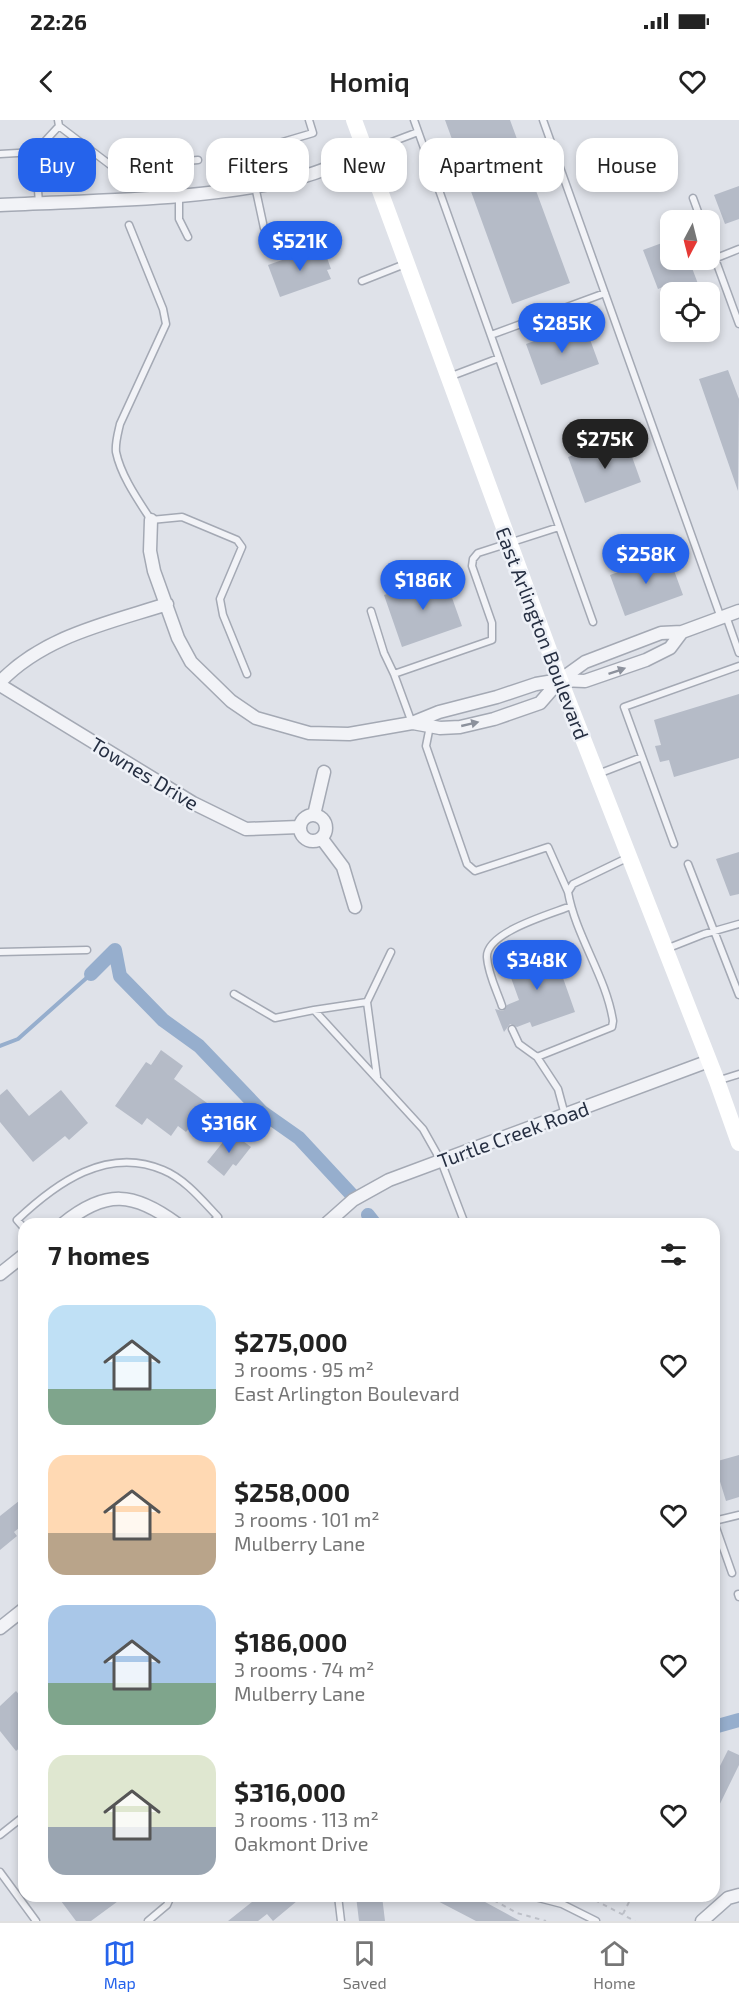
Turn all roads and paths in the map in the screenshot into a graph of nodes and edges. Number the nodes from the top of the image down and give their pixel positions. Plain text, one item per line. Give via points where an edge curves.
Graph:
1 (309, 120) edge
2 (354, 120) edge
3 (414, 120) edge
4 (543, 120) edge
5 (59, 123) edge
6 (418, 132) junction
7 (47, 138) edge
8 (296, 138) edge
9 (360, 138) edge
10 (403, 138) edge
11 (18, 153) edge
12 (0, 154) edge
13 (198, 160) dead end
14 (38, 192) edge
15 (206, 192) edge
16 (256, 192) edge
17 (379, 192) edge
18 (178, 195) junction
19 (693, 198) dead end
20 (39, 203) junction
21 (0, 205) edge
22 (697, 210) edge
23 (129, 225) dead end
24 (264, 228) dead end
25 (188, 237) dead end
26 (739, 249) edge
27 (720, 256) edge
28 (406, 264) junction
29 (719, 270) edge
30 (362, 280) dead end
31 (605, 293) junction
32 (739, 324) edge
33 (491, 335) junction
34 (499, 358) junction
35 (448, 377) junction
36 (151, 520) junction
37 (559, 526) junction
38 (509, 543) junction
39 (167, 604) junction
40 (739, 610) edge
41 (371, 611) dead end
42 (723, 617) junction
43 (593, 622) dead end
44 (682, 632) junction
45 (739, 653) edge
46 (739, 666) edge
47 (247, 674) dead end
48 (394, 674) junction
49 (560, 680) junction
50 (0, 684) edge
51 (412, 723) junction
52 (430, 726) junction
53 (642, 758) junction
54 (324, 772) dead end
55 (597, 774) junction
56 (314, 815) junction
57 (299, 827) junction
58 (322, 839) junction
59 (674, 844) dead end
60 (630, 857) junction
61 (688, 864) dead end
62 (568, 892) junction
63 (571, 906) junction
64 (355, 907) dead end
65 (739, 924) edge
66 (714, 932) junction
67 (87, 950) dead end
68 (666, 950) junction
69 (0, 952) edge
70 (391, 952) dead end
71 (234, 994) dead end
72 (739, 995) edge
73 (367, 1002) junction
74 (502, 1006) dead end
75 (314, 1010) junction
76 (512, 1029) dead end
77 (537, 1057) junction
78 (709, 1061) junction
79 (739, 1074) edge
80 (377, 1077) junction
81 (717, 1081) junction
82 (565, 1115) junction
83 (739, 1143) edge
84 (441, 1161) junction
85 (18, 1218) edge
86 (70, 1218) edge
87 (168, 1218) edge
88 (217, 1218) edge
89 (333, 1218) edge
90 (463, 1218) edge
91 (18, 1260) edge
92 (0, 1274) edge
93 (739, 1515) edge
94 (720, 1520) edge
95 (720, 1539) edge
96 (732, 1573) dead end
97 (18, 1614) edge
98 (0, 1628) edge
99 (18, 1821) edge
100 (0, 1835) edge
101 (0, 1872) edge
102 (739, 1895) edge
103 (18, 1896) edge
104 (22, 1902) edge
105 (168, 1902) edge
106 (339, 1902) edge
107 (497, 1902) edge
108 (554, 1902) edge
109 (599, 1902) edge
110 (629, 1902) edge
111 (623, 1914) junction
112 (36, 1921) edge
113 (148, 1921) edge
114 (341, 1921) edge
115 (546, 1921) edge
116 (596, 1921) edge
117 (634, 1921) edge
118 (702, 1921) edge

1 - 8 lane via 313,133
2 - 9 main road, East Arlington Boulevard
3 - 6 lane
4 - 31 lane
5 - 7 lane
5 - 13 lane via 114,167
6 - 10 lane
6 - 33 lane
11 - 12 lane
14 - 20 lane
15 - 18 street
16 - 24 lane
17 - 28 main road, East Arlington Boulevard
18 - 20 street
18 - 25 lane via 179,219
19 - 22 lane
20 - 21 street
23 - 36 lane via 166,324 120,424 116,452 132,491
26 - 27 lane
28 - 30 lane
28 - 35 main road, East Arlington Boulevard
29 - 32 lane
31 - 33 lane
31 - 42 lane
33 - 34 lane
34 - 35 lane
34 - 37 lane
35 - 38 main road, East Arlington Boulevard
36 - 39 street via 150,551
36 - 47 lane via 182,517 237,540 242,547 220,599
37 - 38 lane
37 - 43 lane
38 - 48 lane via 478,553 473,559 492,623 492,640
38 - 49 main road, East Arlington Boulevard
39 - 50 street via 65,637 14,667
39 - 51 street via 191,662 231,701 256,718 309,733 349,734
40 - 42 street
41 - 48 lane
42 - 44 street
42 - 45 lane
44 - 49 street via 661,633 585,662
49 -> 44 street via 585,681 646,660 670,648
46 - 53 lane via 624,707
48 - 51 lane
49 - 51 street via 439,711
52 -> 49 street via 460,727 540,703
49 - 55 main road, East Arlington Boulevard
50 - 57 street, Townes Drive via 193,803 246,829
51 - 52 street
52 - 62 lane via 426,747 467,864 475,871 548,848
53 - 55 lane
53 - 59 lane
54 - 56 street
55 - 60 main road, East Arlington Boulevard
56 - 57 street via 304,818
56 - 58 street via 323,820 327,829
57 - 58 street via 303,837 312,842
58 - 64 street via 343,867
60 - 62 lane via 573,884
60 - 68 main road, East Arlington Boulevard
61 - 66 lane
62 - 63 lane
63 - 74 lane via 501,935 491,944 487,955 489,967
63 - 77 lane via 612,1011 612,1027
65 - 66 lane
66 - 68 lane
66 - 72 lane
67 - 69 lane
68 - 78 main road, East Arlington Boulevard
70 - 73 lane
71 - 75 lane via 275,1018
73 - 75 lane
73 - 80 lane
75 - 80 lane
76 - 77 lane via 519,1044
77 - 82 lane via 558,1089
78 - 81 main road, East Arlington Boulevard
78 - 82 street, Turtle Creek Road
79 - 81 lane
80 - 84 lane via 423,1129
81 - 83 main road, East Arlington Boulevard
82 - 84 street, Turtle Creek Road
84 - 89 street, Turtle Creek Road via 389,1180 353,1200
84 - 90 lane
85 - 88 lane via 38,1199 90,1167 131,1160 164,1170 192,1189
86 - 87 street via 98,1201 125,1198 148,1204
91 - 92 street
93 - 94 lane
95 - 96 lane
97 - 98 street
99 - 100 lane
101 - 103 lane
102 - 118 street via 728,1898
104 - 112 lane
105 - 113 lane
106 - 114 lane
107 - 115 path via 517,1913
108 - 116 lane
109 - 111 path
110 - 111 path
111 - 117 path

